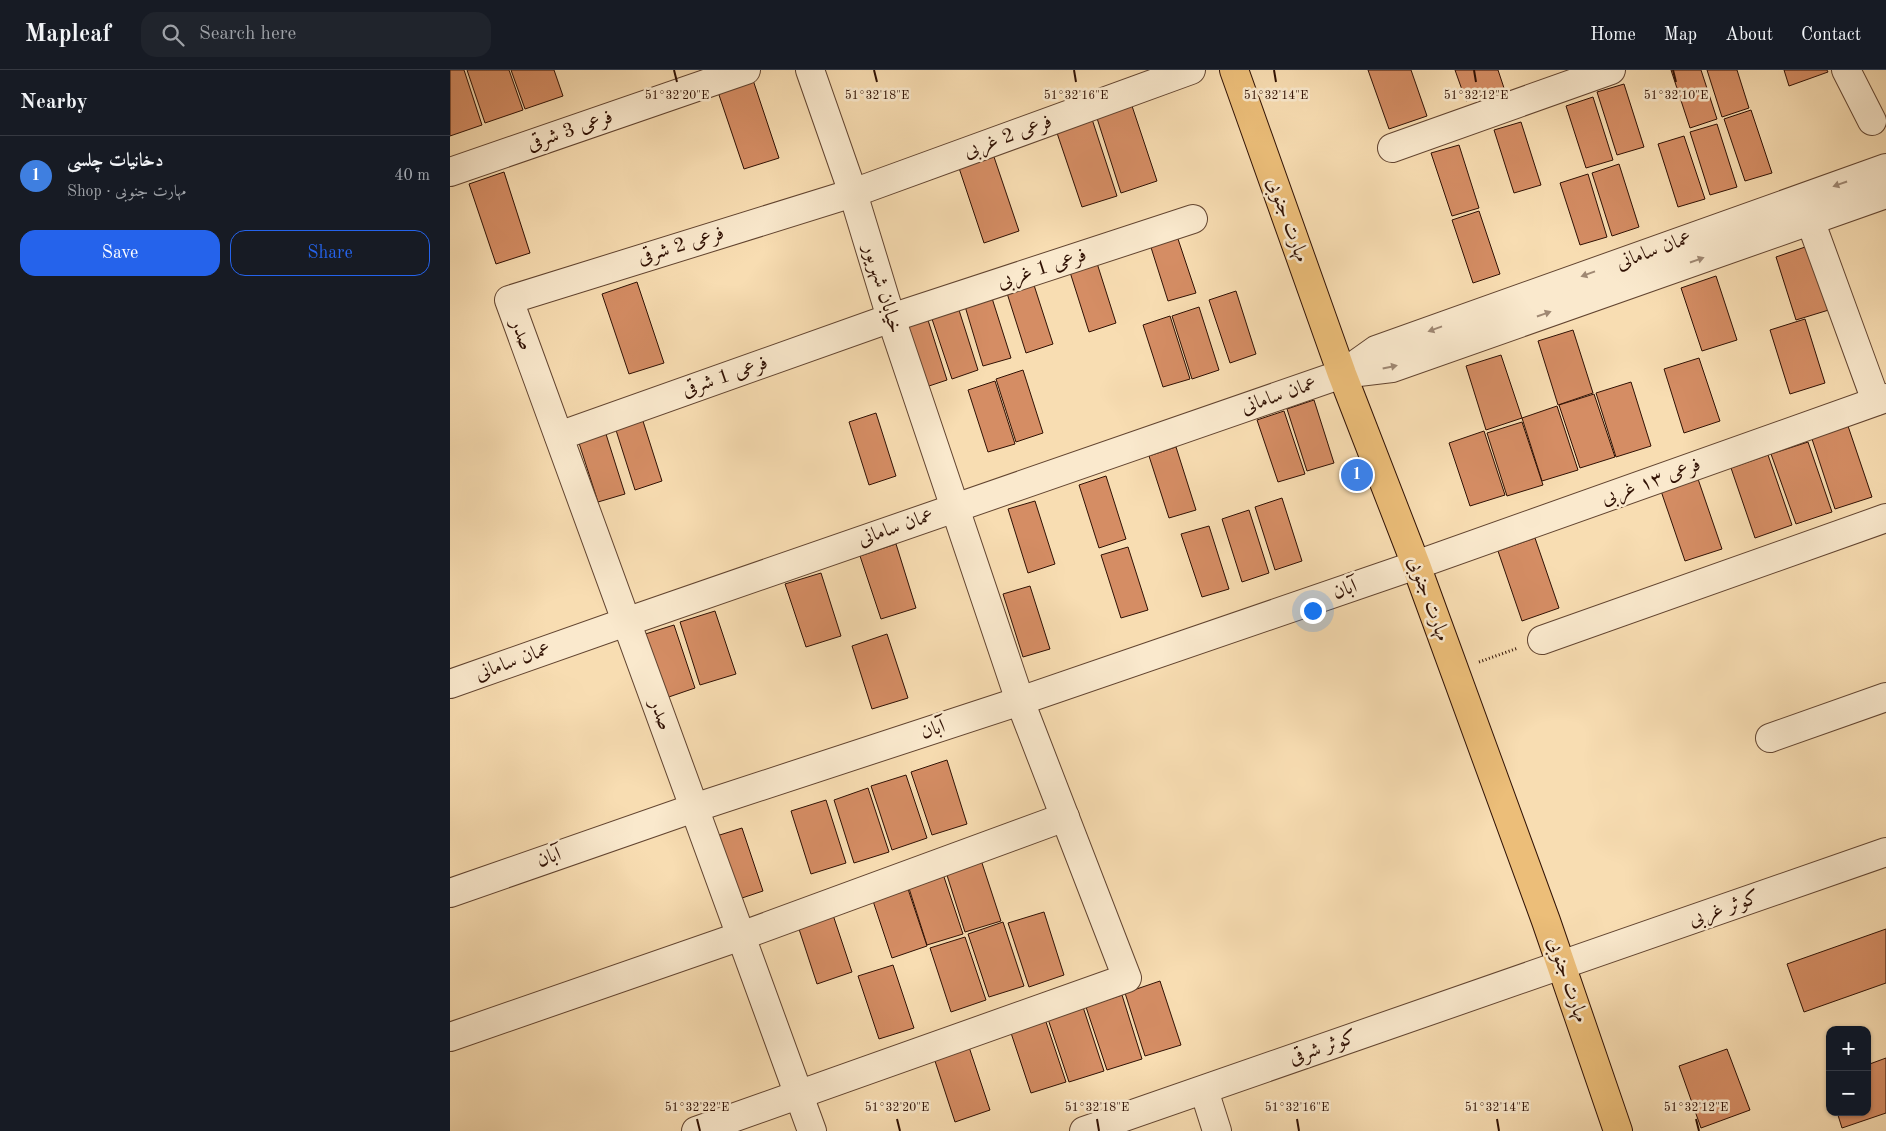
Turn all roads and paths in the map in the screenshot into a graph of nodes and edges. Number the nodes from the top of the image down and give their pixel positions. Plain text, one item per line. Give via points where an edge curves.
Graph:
1 (746, 70) edge
2 (810, 70) edge
3 (1191, 70) edge
4 (1234, 70) edge
5 (1611, 70) edge
6 (1846, 70) edge
7 (1860, 70) edge
8 (1576, 76) edge
9 (1392, 148) dead end
10 (1886, 168) edge
11 (450, 172) edge
12 (853, 193) junction
13 (1886, 194) edge
14 (1807, 209) junction
15 (1192, 219) dead end
16 (508, 300) joint
17 (891, 318) junction
18 (1342, 374) junction
19 (1881, 399) edge
20 (559, 436) junction
21 (955, 508) junction
22 (1886, 518) edge
23 (1416, 566) junction
24 (626, 622) junction
25 (1542, 640) joint
26 (1455, 670) junction
27 (450, 684) edge
28 (1886, 697) edge
29 (1020, 701) junction
30 (1770, 738) dead end
31 (694, 808) junction
32 (1065, 817) junction
33 (1886, 852) edge
34 (450, 893) edge
35 (742, 936) junction
36 (1562, 966) junction
37 (450, 1037) edge
38 (1204, 1090) junction
39 (800, 1095) junction
40 (696, 1131) edge
41 (812, 1131) edge
42 (1084, 1131) edge
43 (1218, 1131) edge
44 (1618, 1131) edge

1 - 11 street, فرعی 3 شرقی
2 - 12 street, خیابان شهریور
3 - 12 street, فرعی 2 غربی
4 - 18 main road, مهارت جنوبی
5 - 8 street
6 - 7 street via 1872,121
8 - 9 street
10 -> 14 street, عمان سامانی
12 - 16 street, فرعی 2 شرقی
12 - 17 street, خیابان شهریور
13 - 14 street, عمان سامانی
14 - 18 street, عمان سامانی via 1392,368
14 - 19 street
15 - 17 street, فرعی 1 غربی
16 - 20 street, صدر
17 - 20 street, فرعی 1 شرقی
17 - 21 street, خیابان شهریور
18 - 21 street, عمان سامانی
18 - 23 main road, مهارت جنوبی
19 - 23 street, فرعی ۱۳ غربی
20 - 24 street, صدر
21 - 24 street, عمان سامانی
21 - 29 street, خیابان شهریور
22 - 25 street
23 - 26 main road, مهارت جنوبی
23 - 29 street, آبان
24 - 27 street, عمان سامانی
24 - 31 street, صدر
25 - 26 path
26 - 36 main road, مهارت جنوبی
28 - 30 street
29 - 31 street, آبان
29 - 32 street, خیابان شهریور
31 - 34 street, آبان
31 - 35 street, صدر
32 - 35 street
32 - 39 street, خیابان شهریور via 1127,978
33 - 36 street, کوثر غربی
35 - 37 street
35 - 39 street, صدر
36 - 38 street, کوثر شرقی
36 - 44 main road, مهارت جنوبی
38 - 42 street, کوثر شرقی
38 - 43 street
39 - 40 street
39 - 41 street, صدر

